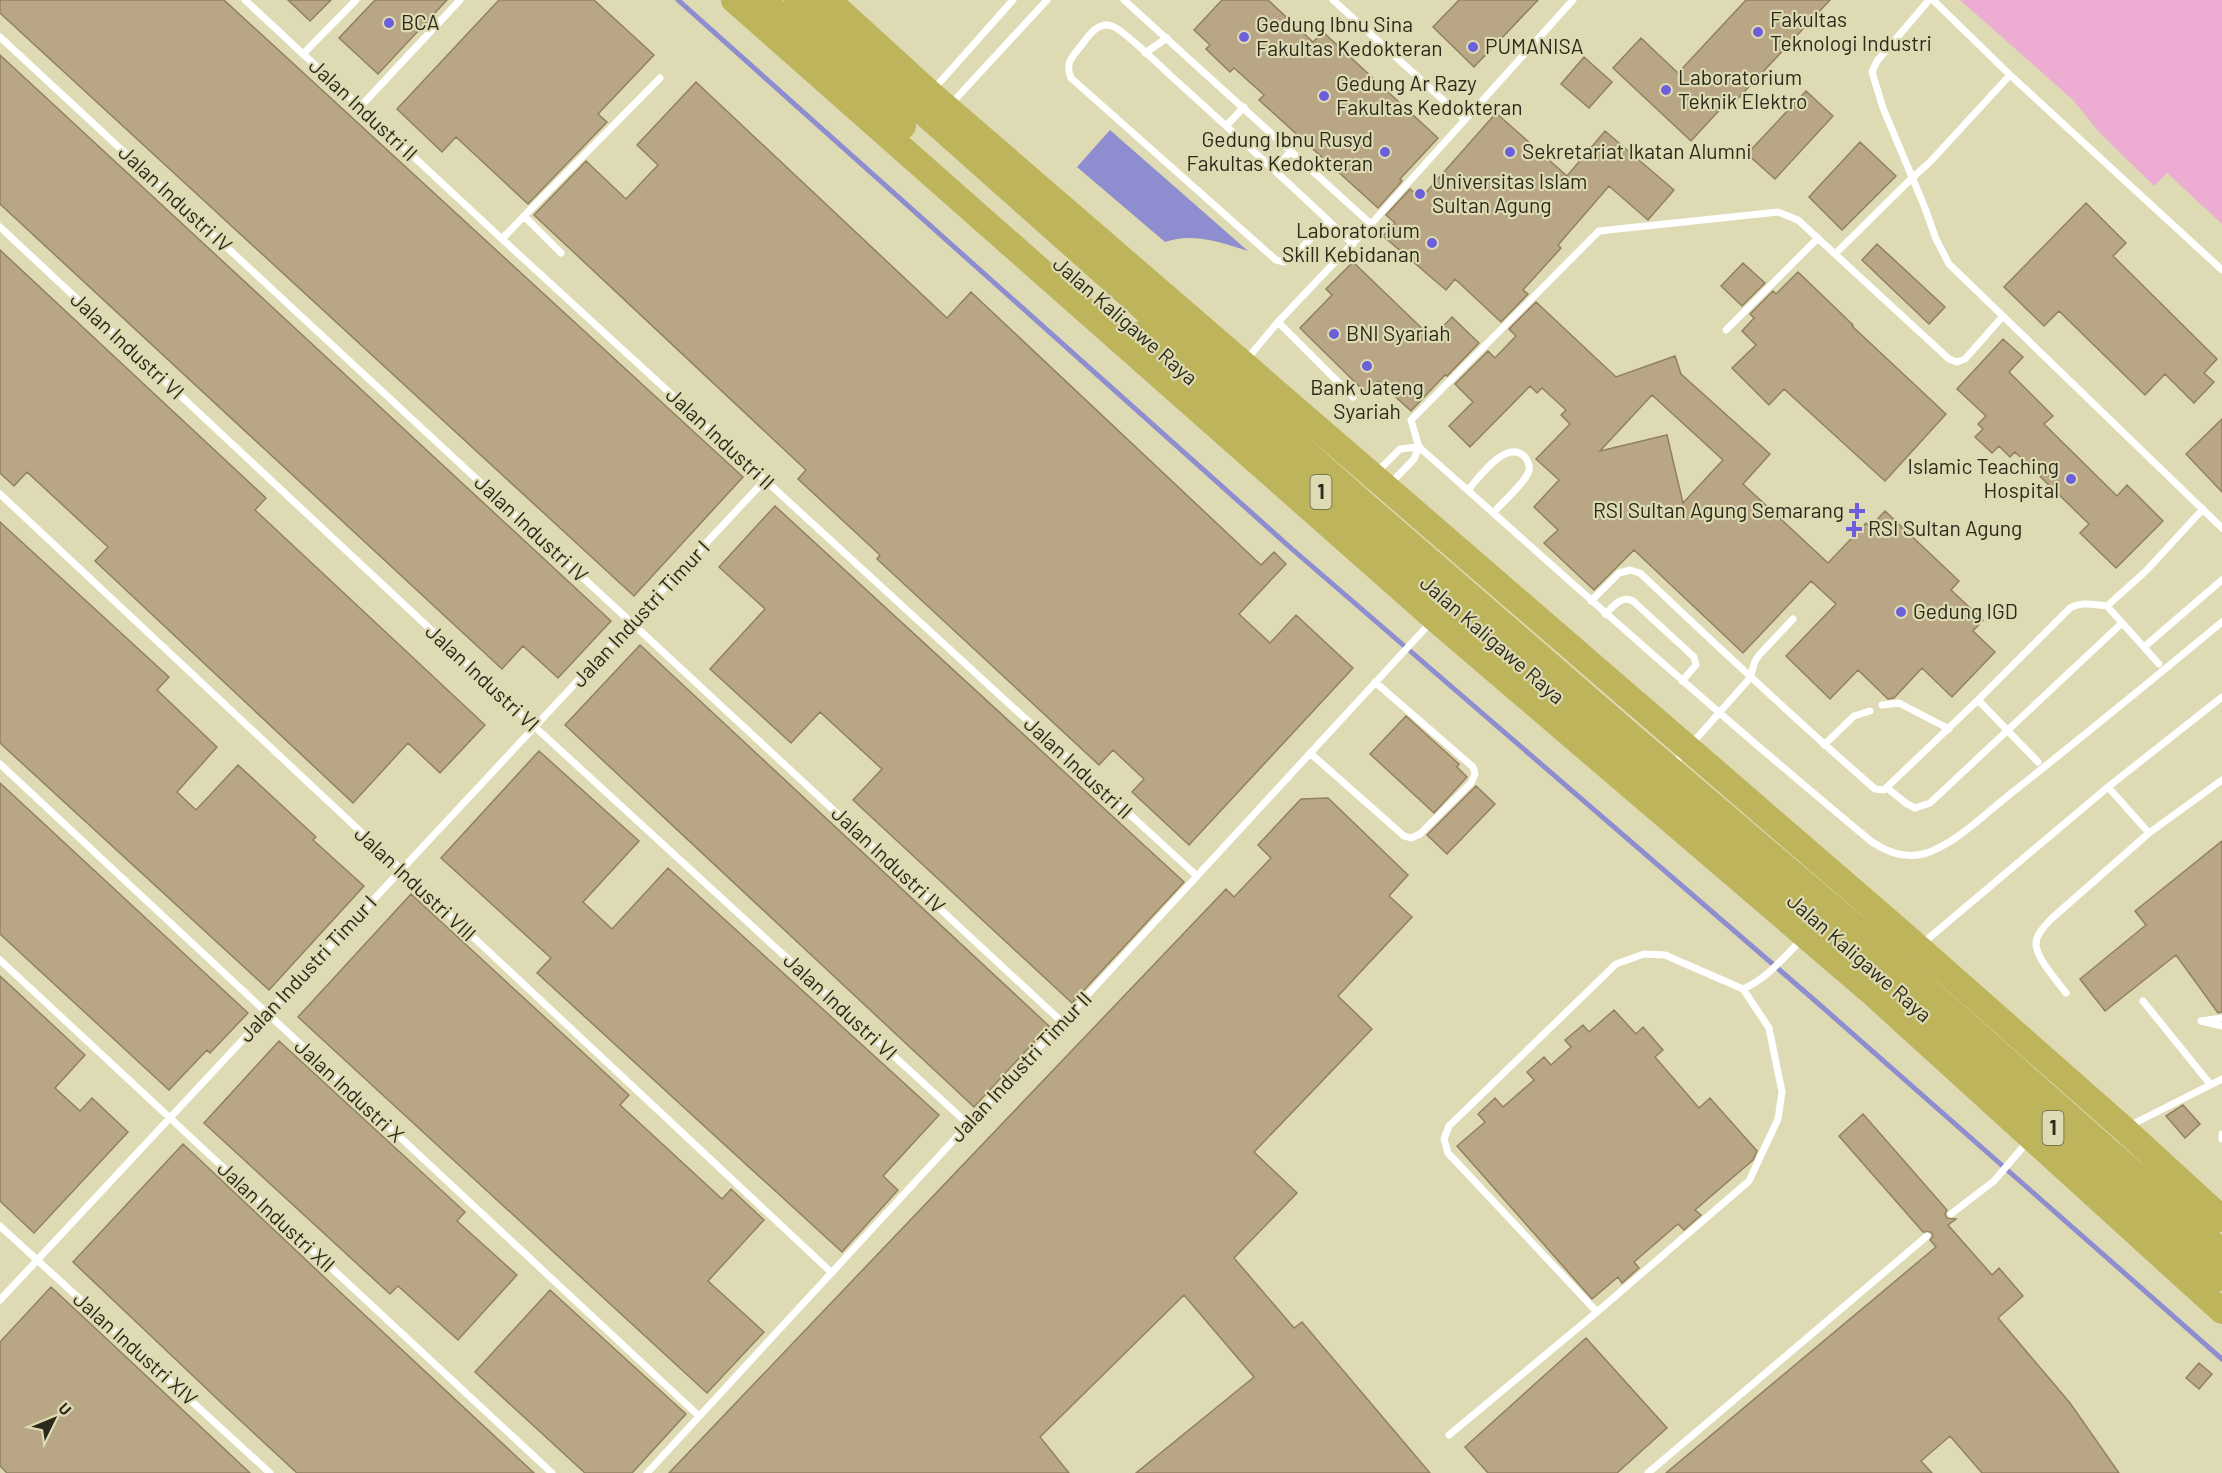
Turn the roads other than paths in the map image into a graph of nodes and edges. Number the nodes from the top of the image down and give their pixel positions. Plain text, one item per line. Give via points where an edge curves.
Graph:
1 (246, 0) edge
2 (356, 0) edge
3 (460, 0) edge
4 (734, 0) edge
5 (763, 0) edge
6 (797, 0) edge
7 (828, 0) edge
8 (1013, 0) edge
9 (1047, 0) edge
10 (1124, 0) edge
11 (1333, 0) edge
12 (1348, 0) edge
13 (1561, 0) edge
14 (1573, 0) edge
15 (1931, 0) edge
16 (1341, 7) junction
17 (1562, 11) junction
18 (0, 37) edge
19 (1167, 38) junction
20 (1145, 53) junction
21 (303, 54) junction
22 (2010, 75) junction
23 (660, 78) dead end
24 (360, 107) junction
25 (1244, 107) junction
26 (926, 117) junction
27 (1464, 118) junction
28 (1226, 126) junction
29 (1291, 150) junction
30 (1275, 171) junction
31 (1912, 178) junction
32 (524, 216) junction
33 (1328, 220) junction
34 (1371, 224) junction
35 (0, 227) edge
36 (1818, 238) junction
37 (502, 239) junction
38 (1353, 244) junction
39 (561, 254) dead end
40 (1835, 254) junction
41 (2222, 270) edge
42 (2003, 316) junction
43 (1278, 322) junction
44 (1726, 330) dead end
45 (1243, 364) junction
46 (1353, 397) dead end
47 (1419, 447) junction
48 (765, 480) junction
49 (1381, 483) junction
50 (1468, 489) junction
51 (0, 494) edge
52 (2203, 509) junction
53 (1360, 513) junction
54 (1493, 513) junction
55 (2222, 528) edge
56 (2222, 580) edge
57 (1591, 602) junction
58 (2107, 606) junction
59 (1605, 614) junction
60 (1793, 619) dead end
61 (2222, 622) edge
62 (633, 623) junction
63 (1430, 623) junction
64 (2122, 623) junction
65 (2144, 647) junction
66 (2159, 664) dead end
67 (1750, 678) junction
68 (1682, 681) junction
69 (1375, 682) junction
70 (2222, 697) edge
71 (1978, 700) junction
72 (1882, 705) dead end
73 (1870, 711) dead end
74 (1719, 713) junction
75 (535, 728) junction
76 (1949, 729) junction
77 (2008, 730) junction
78 (1824, 745) junction
79 (1687, 749) junction
80 (1310, 753) junction
81 (2038, 762) dead end
82 (0, 764) edge
83 (1669, 769) junction
84 (2222, 780) edge
85 (2108, 787) junction
86 (1887, 788) junction
87 (2149, 832) junction
88 (400, 871) junction
89 (1197, 876) junction
90 (1801, 940) junction
91 (0, 960) edge
92 (1897, 966) junction
93 (1743, 989) junction
94 (2066, 993) dead end
95 (2143, 1001) dead end
96 (266, 1014) junction
97 (2222, 1017) edge
98 (1062, 1022) junction
99 (2222, 1026) edge
100 (2222, 1078) edge
101 (2210, 1084) junction
102 (169, 1118) junction
103 (968, 1124) junction
104 (2124, 1129) junction
105 (2222, 1134) edge
106 (2222, 1139) edge
107 (2025, 1144) junction
108 (1951, 1214) dead end
109 (2222, 1220) edge
110 (0, 1226) edge
111 (1927, 1236) dead end
112 (2222, 1252) edge
113 (37, 1260) junction
114 (831, 1273) junction
115 (2222, 1278) edge
116 (0, 1300) edge
117 (2222, 1311) edge
118 (1597, 1312) junction
119 (699, 1416) junction
120 (1449, 1435) dead end
121 (270, 1473) edge
122 (552, 1473) edge
123 (647, 1473) edge
124 (1647, 1473) edge

1 - 21 lane, Jalan Industri II
2 - 21 lane
3 - 24 lane
4 - 63 highway
5 - 26 highway, Jalan Kaligawe Raya / 1
6 - 26 highway, Jalan Kaligawe Raya / 1
7 - 26 highway
8 - 26 lane
9 - 26 lane
10 - 19 lane
11 - 16 lane
12 - 16 lane
13 - 17 lane
14 - 17 lane
15 - 22 lane
15 - 31 lane via 1877,61 1872,72
16 - 27 lane
17 - 27 lane
18 - 62 lane, Jalan Industri IV
19 - 20 lane
19 - 25 lane
20 - 28 lane
20 - 33 lane via 1113,26 1102,25 1069,60 1067,69 1071,78 1276,260 1290,259
21 - 24 lane, Jalan Industri II
22 - 31 lane
22 - 41 lane
23 - 32 lane
24 - 37 lane, Jalan Industri II
25 - 28 lane
25 - 29 lane
26 - 45 highway
26 - 53 highway, Jalan Kaligawe Raya / 1
27 - 34 lane
28 - 30 lane
29 - 30 lane
29 - 34 lane
30 - 33 lane
31 - 40 lane
31 - 42 lane via 1949,264
32 - 37 lane
32 - 39 lane
33 - 38 lane
34 - 38 lane
35 - 75 lane, Jalan Industri VI
36 - 40 lane
36 - 44 lane
36 - 47 lane via 1798,220 1778,212 1599,231 1412,420
37 - 48 lane, Jalan Industri II
38 - 43 lane
40 - 42 lane via 1949,359 1957,362 1965,359
42 - 52 lane
43 - 45 lane
43 - 46 lane
45 - 49 highway
47 - 49 lane via 1414,459
47 - 49 lane via 1400,449
47 - 50 lane
48 - 62 lane, Jalan Industri Timur I
48 - 89 lane, Jalan Industri II
49 - 53 highway
49 - 79 highway
50 - 54 lane
50 - 54 lane via 1502,454 1511,450 1528,460 1526,477
51 - 88 lane, Jalan Industri VIII
52 - 55 lane
52 - 58 lane via 2146,571
53 - 83 highway, Jalan Kaligawe Raya / 1
53 - 92 highway, Jalan Kaligawe Raya / 1
54 - 57 lane
56 - 65 lane
57 - 59 lane
57 - 67 lane via 1619,573 1640,573
58 - 64 lane
58 - 71 lane via 2085,604 2070,608
59 - 68 lane
59 - 68 lane via 1622,599 1633,601 1696,661
60 - 67 lane via 1760,654
61 - 74 lane via 1955,837 1922,855 1903,856 1872,842
62 - 75 lane, Jalan Industri Timur I
62 - 98 lane, Jalan Industri IV
63 - 69 lane, Jalan Industri Timur II
63 - 90 highway
64 - 65 lane
64 - 77 lane
65 - 66 lane
67 - 74 lane
67 - 78 lane
68 - 74 lane
69 - 80 lane, Jalan Industri Timur II
69 - 80 lane via 1473,768 1471,783 1420,834 1411,838
70 - 85 lane
71 - 76 lane
71 - 77 lane
72 - 76 lane via 1899,703
73 - 78 lane via 1854,716
74 - 79 lane
75 - 88 lane, Jalan Industri Timur I
75 - 103 lane, Jalan Industri VI
76 - 86 lane
77 - 81 lane
77 - 86 lane via 1930,803 1915,808
78 - 86 lane via 1875,789
79 - 83 lane
79 - 92 highway
80 - 89 lane, Jalan Industri Timur II
82 - 96 lane, Jalan Industri X
83 - 92 highway, Jalan Kaligawe Raya / 1
84 - 87 lane
85 - 87 lane
85 - 92 lane
87 - 94 lane via 2039,932 2037,952
88 - 96 lane, Jalan Industri Timur I
88 - 114 lane, Jalan Industri VIII
89 - 98 lane, Jalan Industri Timur II
90 - 92 highway
90 - 93 lane via 1754,985
91 - 102 lane, Jalan Industri XII
92 - 104 highway
92 - 107 highway
92 - 112 highway, Jalan Kaligawe Raya / 1
92 - 115 highway, Jalan Kaligawe Raya / 1
93 - 118 lane via 1769,1028 1782,1092 1778,1119 1749,1181
93 - 118 lane via 1665,955 1644,954 1616,964 1449,1126 1444,1139 1448,1153
95 - 101 lane
96 - 102 lane, Jalan Industri Timur I
96 - 119 lane, Jalan Industri X
97 - 99 lane via 2201,1022
98 - 103 lane, Jalan Industri Timur II
100 - 101 lane
101 - 104 lane
102 - 113 lane, Jalan Industri Timur I
102 - 122 lane, Jalan Industri XII
103 - 114 lane, Jalan Industri Timur II
104 - 109 highway
105 - 106 lane
107 - 108 lane via 1994,1181
107 - 117 highway
110 - 113 lane, Jalan Industri XIV
111 - 124 lane
113 - 116 lane, Jalan Industri Timur I
113 - 121 lane, Jalan Industri XIV
114 - 119 lane, Jalan Industri Timur II
118 - 120 lane
119 - 123 lane, Jalan Industri Timur II

